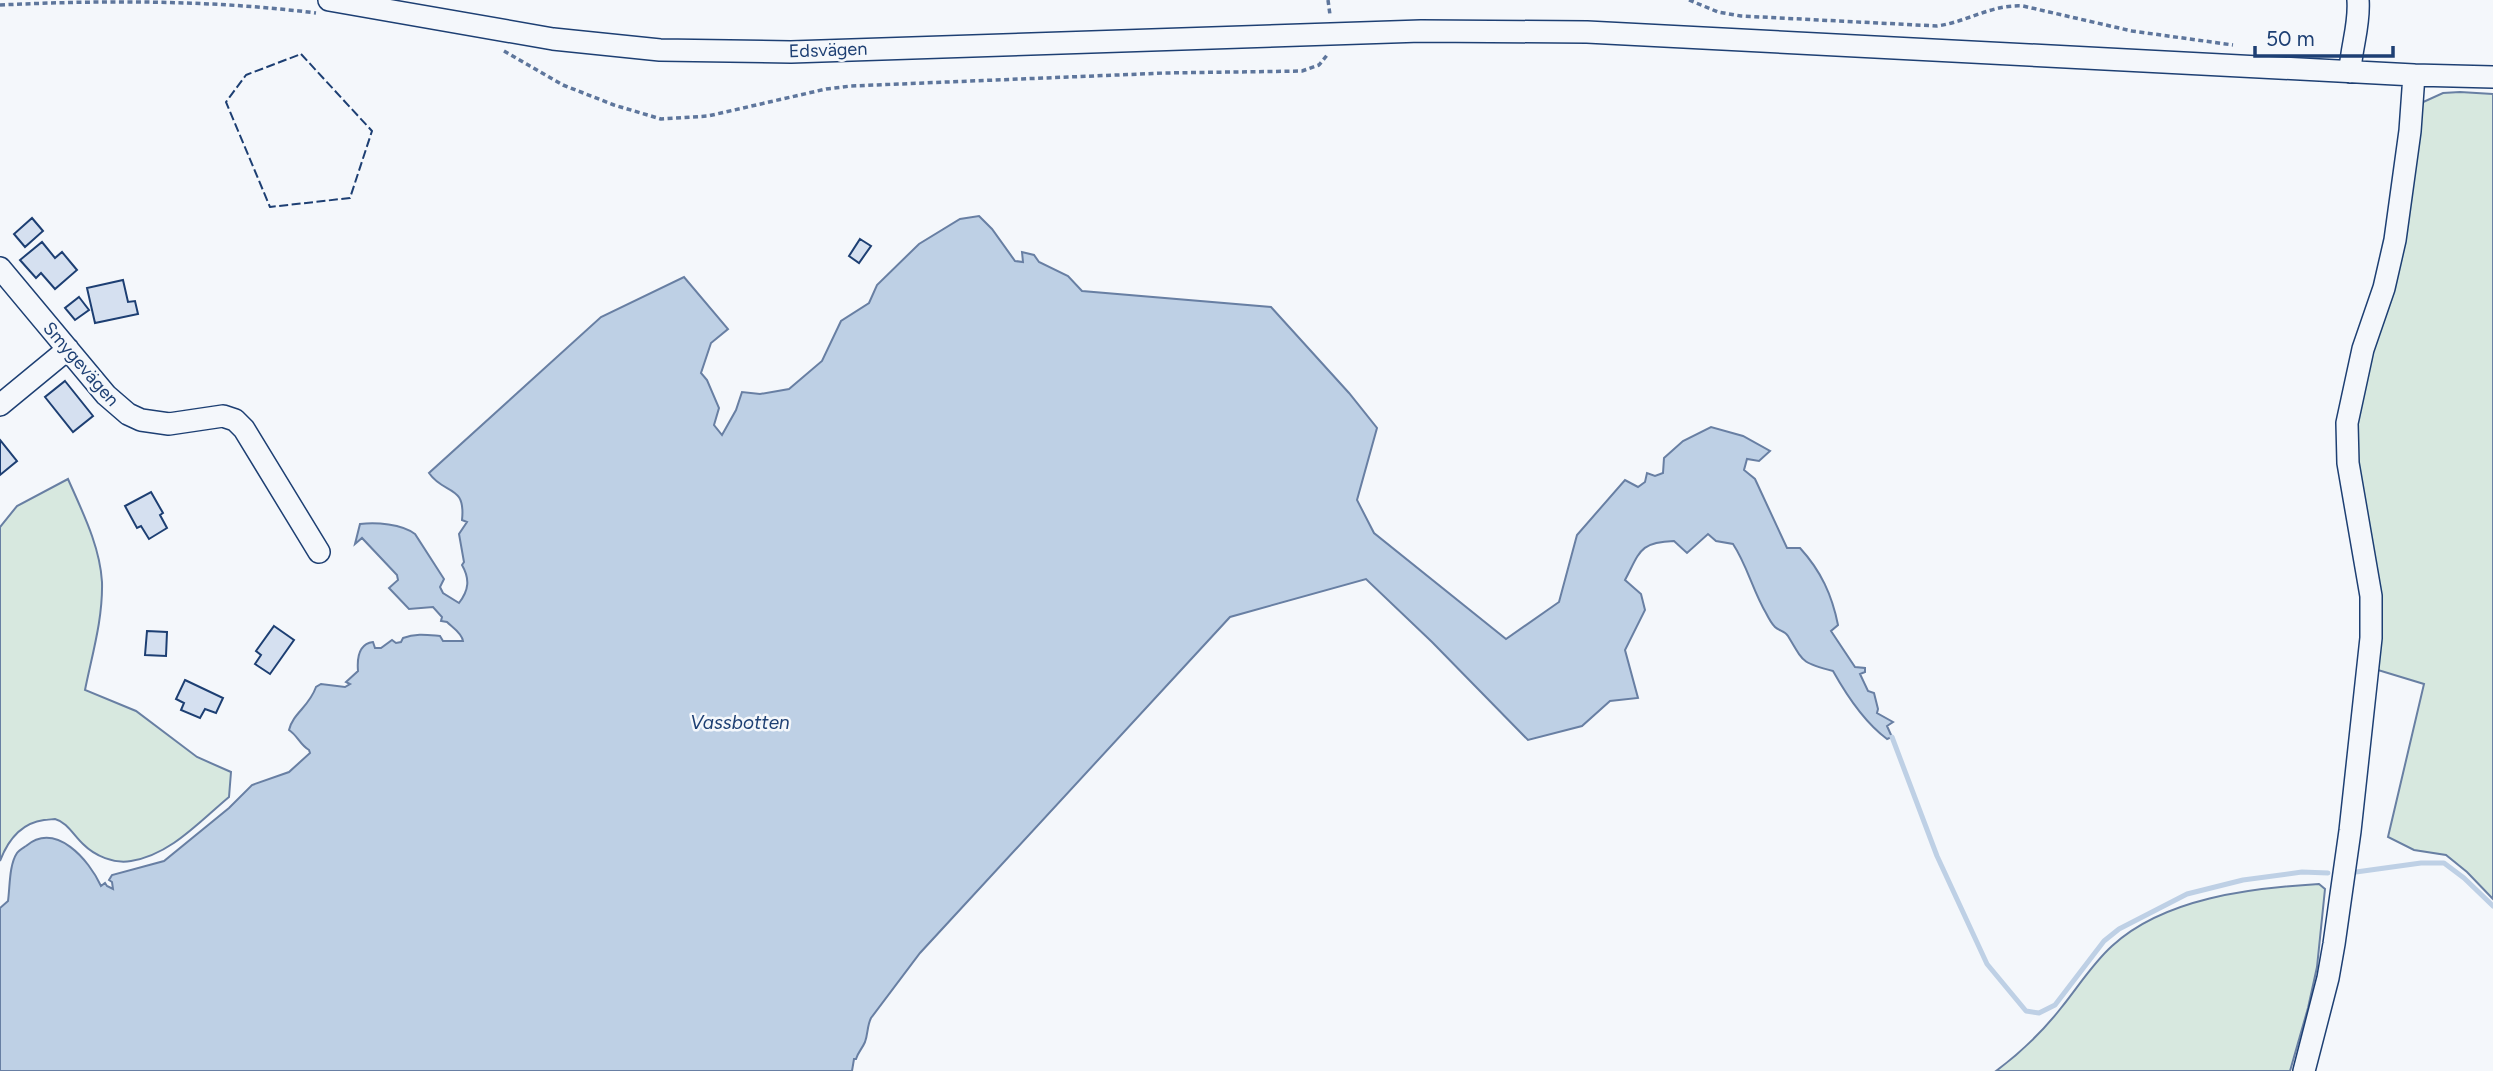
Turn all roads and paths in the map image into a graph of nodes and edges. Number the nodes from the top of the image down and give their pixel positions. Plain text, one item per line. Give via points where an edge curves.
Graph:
1 (329, 0) edge
2 (1689, 0) edge
3 (2358, 0) edge
4 (2236, 45) dead end
5 (2350, 72) junction
6 (2414, 75) junction
7 (2493, 77) edge
8 (0, 268) edge
9 (68, 349) junction
10 (0, 405) edge
11 (319, 552) dead end
12 (2304, 1071) edge

1 - 5 street, Edsvägen via 553,39 660,50 791,52 1421,31 1587,32
2 - 4 path via 1741,16 1937,26 1995,8 2023,6 2132,31
3 - 5 street
5 - 6 street, Edsvägen
6 - 7 street, Edsvägen
6 - 12 street via 2395,240 2363,348 2347,423 2348,463 2371,596 2371,638 2334,944
8 - 9 street, Smygevägen
9 - 10 street
9 - 11 street, Smygevägen via 117,407 141,421 169,424 223,416 235,420

